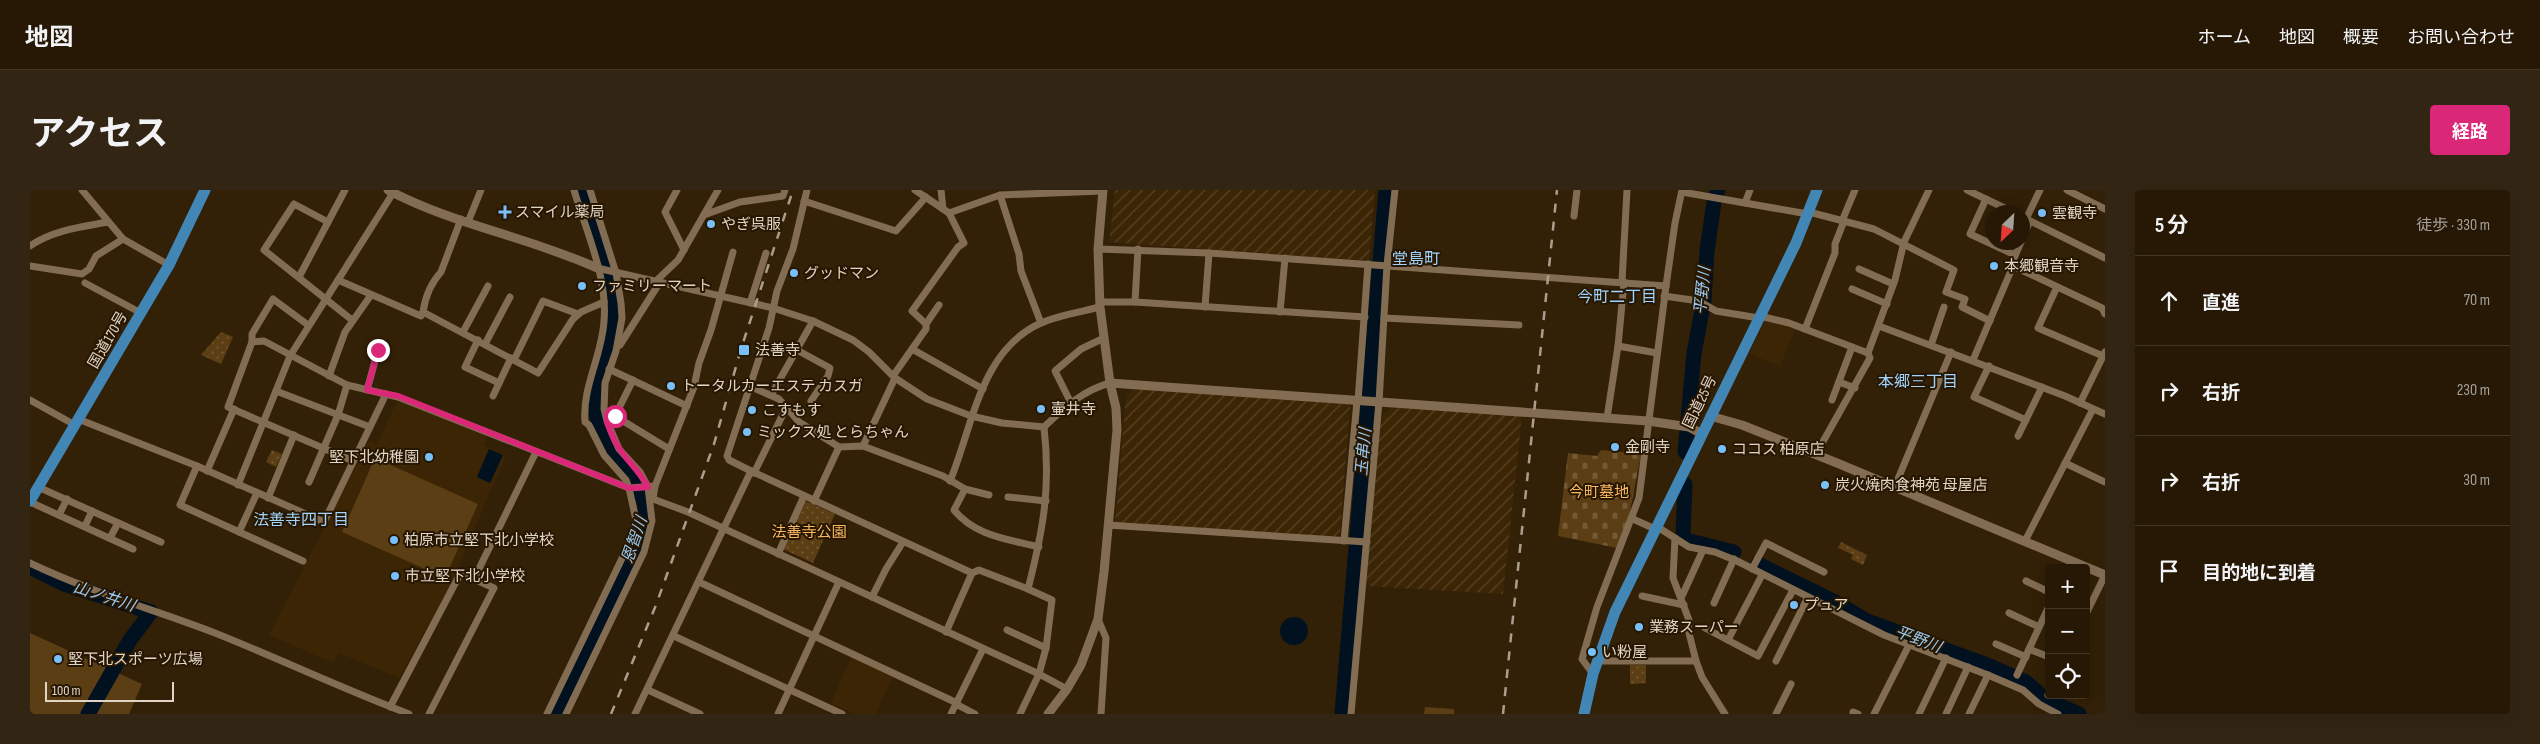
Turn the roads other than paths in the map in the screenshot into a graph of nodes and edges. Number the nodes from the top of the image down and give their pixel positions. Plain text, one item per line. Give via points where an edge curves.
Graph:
1 (82, 190) edge
2 (205, 190) edge
3 (346, 190) edge
4 (480, 190) edge
5 (574, 190) edge
6 (590, 190) edge
7 (677, 190) edge
8 (718, 190) edge
9 (785, 190) edge
10 (807, 190) edge
11 (916, 190) edge
12 (941, 190) edge
13 (1395, 190) edge
14 (1577, 190) edge
15 (1627, 190) edge
16 (1750, 190) edge
17 (1817, 190) edge
18 (1855, 190) edge
19 (1929, 190) edge
20 (1967, 190) edge
21 (2040, 190) edge
22 (2067, 190) edge
23 (390, 191) edge
24 (1102, 191) edge
25 (1682, 191) edge
26 (1000, 196) junction
27 (926, 197) junction
28 (1986, 199) junction
29 (804, 201) junction
30 (1744, 202) junction
31 (1998, 205) edge
32 (2105, 209) edge
33 (946, 211) junction
34 (2030, 211) edge
35 (1808, 213) junction
36 (704, 215) junction
37 (1574, 216) dead end
38 (464, 220) junction
39 (1843, 221) junction
40 (2030, 221) edge
41 (108, 222) junction
42 (328, 222) junction
43 (123, 239) junction
44 (1904, 242) junction
45 (30, 246) edge
46 (1098, 249) junction
47 (1138, 249) junction
48 (684, 250) junction
49 (2017, 250) edge
50 (732, 252) dead end
51 (766, 253) dead end
52 (1210, 253) junction
53 (2015, 255) junction
54 (1285, 258) junction
55 (2105, 258) edge
56 (1371, 264) junction
57 (168, 265) junction
58 (1385, 265) junction
59 (30, 266) edge
60 (2013, 266) junction
61 (599, 268) junction
62 (1859, 269) dead end
63 (615, 272) junction
64 (299, 277) junction
65 (338, 280) junction
66 (1623, 281) junction
67 (658, 282) junction
68 (85, 283) dead end
69 (1893, 284) junction
70 (488, 286) dead end
71 (1666, 286) junction
72 (2057, 287) junction
73 (1852, 289) dead end
74 (371, 295) junction
75 (722, 296) junction
76 (1664, 296) junction
77 (510, 297) dead end
78 (324, 299) junction
79 (604, 302) junction
80 (1134, 302) junction
81 (750, 303) junction
82 (1887, 304) junction
83 (939, 305) dead end
84 (1100, 305) junction
85 (1205, 307) junction
86 (1944, 307) dead end
87 (774, 308) junction
88 (423, 312) junction
89 (1280, 312) junction
90 (141, 313) junction
91 (578, 314) junction
92 (2105, 314) edge
93 (1365, 317) junction
94 (1759, 317) junction
95 (1384, 318) junction
96 (352, 320) junction
97 (813, 321) junction
98 (1990, 321) junction
99 (1041, 323) junction
100 (926, 324) junction
101 (308, 325) junction
102 (1519, 325) dead end
103 (1879, 326) junction
104 (1805, 329) junction
105 (463, 332) junction
106 (1104, 338) junction
107 (478, 340) junction
108 (252, 342) junction
109 (485, 344) junction
110 (1931, 345) junction
111 (1618, 346) junction
112 (1852, 347) junction
113 (912, 349) junction
114 (378, 350) dead end
115 (797, 350) junction
116 (616, 351) junction
117 (1951, 352) junction
118 (1657, 353) junction
119 (1868, 354) junction
120 (290, 356) junction
121 (2103, 358) edge
122 (512, 359) junction
123 (1973, 360) junction
124 (1989, 366) junction
125 (609, 369) junction
126 (329, 376) junction
127 (894, 377) junction
128 (633, 380) junction
129 (499, 382) junction
130 (1839, 382) junction
131 (1110, 383) junction
132 (346, 385) junction
133 (750, 386) junction
134 (2042, 386) junction
135 (1855, 388) junction
136 (983, 389) junction
137 (367, 390) junction
138 (276, 391) junction
139 (386, 394) junction
140 (771, 395) junction
141 (493, 396) dead end
142 (30, 400) edge
143 (1832, 400) dead end
144 (811, 401) dead end
145 (1070, 401) junction
146 (1358, 401) junction
147 (1375, 402) junction
148 (2080, 403) junction
149 (687, 406) junction
150 (786, 408) junction
151 (234, 409) junction
152 (2093, 409) junction
153 (2105, 414) edge
154 (338, 416) junction
155 (615, 416) junction
156 (971, 416) junction
157 (1710, 416) junction
158 (1607, 418) junction
159 (2026, 420) junction
160 (1648, 421) junction
161 (77, 422) junction
162 (264, 422) junction
163 (607, 422) junction
164 (370, 427) junction
165 (1044, 427) junction
166 (1702, 434) junction
167 (294, 435) junction
168 (2018, 436) dead end
169 (863, 446) junction
170 (839, 447) junction
171 (325, 448) junction
172 (670, 449) junction
173 (536, 452) junction
174 (1816, 454) junction
175 (354, 460) junction
176 (2065, 463) junction
177 (197, 466) junction
178 (208, 471) junction
179 (752, 472) junction
180 (950, 480) junction
181 (309, 482) dead end
182 (2105, 482) edge
183 (238, 485) junction
184 (1895, 486) junction
185 (38, 487) junction
186 (649, 487) junction
187 (629, 488) junction
188 (965, 489) junction
189 (257, 493) junction
190 (989, 495) dead end
191 (804, 496) junction
192 (268, 498) junction
193 (1008, 498) dead end
194 (67, 500) junction
195 (30, 501) edge
196 (814, 501) junction
197 (1046, 501) junction
198 (653, 502) junction
199 (92, 511) junction
200 (59, 515) junction
201 (1633, 519) junction
202 (118, 523) junction
203 (1108, 525) junction
204 (85, 526) junction
205 (1655, 528) junction
206 (724, 529) junction
207 (240, 532) junction
208 (110, 538) junction
209 (1675, 538) junction
210 (1346, 541) junction
211 (2025, 541) junction
212 (161, 542) dead end
213 (903, 542) junction
214 (1364, 542) junction
215 (1039, 547) junction
216 (133, 549) dead end
217 (1703, 550) junction
218 (778, 554) junction
219 (1734, 559) junction
220 (303, 561) dead end
221 (30, 563) edge
222 (2068, 564) edge
223 (1752, 569) junction
224 (2090, 571) edge
225 (1824, 572) dead end
226 (972, 573) junction
227 (1762, 575) junction
228 (2105, 575) edge
229 (474, 578) junction
230 (2026, 581) dead end
231 (699, 582) junction
232 (839, 582) junction
233 (1028, 589) junction
234 (1793, 590) junction
235 (2045, 590) edge
236 (1642, 596) dead end
237 (1682, 596) junction
238 (1808, 597) junction
239 (872, 598) junction
240 (1714, 602) dead end
241 (1684, 605) junction
242 (2048, 609) edge
243 (2088, 609) edge
244 (2009, 613) dead end
245 (1098, 619) junction
246 (2039, 627) junction
247 (1705, 628) dead end
248 (1007, 630) dead end
249 (946, 632) junction
250 (674, 636) junction
251 (815, 636) junction
252 (1728, 640) junction
253 (1996, 644) dead end
254 (1910, 645) junction
255 (1046, 648) junction
256 (2029, 648) junction
257 (983, 649) junction
258 (2045, 655) edge
259 (2026, 657) junction
260 (1946, 658) junction
261 (1597, 661) junction
262 (1696, 661) junction
263 (1776, 661) dead end
264 (1968, 667) junction
265 (1039, 674) junction
266 (1593, 674) junction
267 (1988, 674) junction
268 (2017, 675) dead end
269 (1791, 684) dead end
270 (648, 690) junction
271 (790, 690) junction
272 (1067, 690) junction
273 (957, 704) junction
274 (390, 707) junction
275 (409, 714) edge
276 (429, 714) edge
277 (547, 714) edge
278 (566, 714) edge
279 (636, 714) edge
280 (700, 714) edge
281 (778, 714) edge
282 (842, 714) edge
283 (951, 714) edge
284 (975, 714) edge
285 (1020, 714) edge
286 (1048, 714) edge
287 (1101, 714) edge
288 (1351, 714) edge
289 (1584, 714) edge
290 (1725, 714) edge
291 (1776, 714) edge
292 (1874, 714) edge
293 (1919, 714) edge
294 (1946, 714) edge
295 (1969, 714) edge
296 (2058, 714) edge

1 - 41 street
2 - 57 highway, 国道170号
3 - 42 street
4 - 38 street
5 - 61 street
6 - 63 street
7 - 48 street via 665,212
8 - 36 street
9 - 36 street via 783,196 740,202
10 - 29 street
11 - 27 street
12 - 33 street
13 - 58 street
14 - 37 street
15 - 66 street
16 - 30 street
17 - 35 highway, 国道25号
18 - 39 street
19 - 44 street
20 - 28 street
21 - 34 street
22 - 32 street
23 - 38 street
23 - 65 street
24 - 26 street
24 - 46 street
25 - 30 street
25 - 71 street
26 - 33 street
26 - 99 street via 1019,254 1021,271
27 - 29 street via 896,231
27 - 33 street
28 - 31 street
28 - 53 street via 1970,234
29 - 87 street
30 - 35 street
33 - 100 street via 964,243 912,312
35 - 39 street
35 - 94 highway, 国道25号
36 - 48 street
38 - 61 street
38 - 88 street via 425,300
39 - 44 street via 1874,229
39 - 104 street via 1835,253
40 - 55 street
41 - 43 street
41 - 45 street via 63,230
42 - 64 street
42 - 64 street via 294,204 264,250
43 - 57 street
43 - 59 street via 96,256 90,269 82,274
44 - 69 street
44 - 98 street via 1954,270 1946,292 1965,299 1962,307
46 - 47 street
46 - 84 street
47 - 52 street
47 - 80 street
48 - 67 street
49 - 53 street
50 - 75 street
51 - 81 street
52 - 54 street
52 - 85 street
53 - 60 street via 2010,265
54 - 56 street
54 - 89 street
56 - 58 street
56 - 93 street
57 - 90 highway, 国道170号
58 - 66 street
58 - 95 street
60 - 72 street
60 - 98 street
61 - 63 street
61 - 79 street
62 - 69 street
63 - 67 street
63 - 116 street via 622,318
64 - 78 street
65 - 74 street
65 - 78 street
66 - 71 street
66 - 111 street
67 - 75 street
67 - 116 street
68 - 90 street
69 - 82 street
70 - 105 street
71 - 76 street
72 - 92 street via 2102,308
72 - 121 street via 2038,328
73 - 82 street
74 - 88 street via 421,316
74 - 96 street
75 - 81 street
75 - 149 street
76 - 94 street via 1704,304 1716,311
76 - 118 street
77 - 109 street
78 - 96 street
78 - 101 street
79 - 91 street
79 - 187 street via 603,332 588,384 585,422
80 - 84 street
80 - 85 street
81 - 87 street
82 - 103 street
83 - 100 street
84 - 99 street
84 - 106 street
85 - 89 street
86 - 110 street
87 - 97 street
87 - 133 street
88 - 105 street
89 - 93 street
90 - 161 highway, 国道170号
91 - 122 street via 538,373
91 - 122 street via 543,301
93 - 146 street
94 - 104 street
94 - 157 highway, 国道25号
95 - 102 street
95 - 147 street
96 - 126 street
97 - 115 street
97 - 127 street via 853,340
98 - 123 street
99 - 136 street via 1017,338 1000,356
100 - 113 street via 924,333
101 - 108 street via 273,299 252,334
101 - 120 street
103 - 110 street
103 - 119 street
104 - 112 street
105 - 107 street
106 - 131 street
106 - 145 street via 1081,349 1055,371
107 - 109 street
107 - 129 street via 466,367
108 - 120 street via 264,341
108 - 151 street via 228,407
109 - 122 street
110 - 117 street
111 - 118 street
111 - 158 street
112 - 119 street
112 - 130 street
113 - 127 street
113 - 136 street
114 - 137 street
115 - 140 street
115 - 144 street via 830,368
116 - 125 street
117 - 123 street
117 - 184 street
118 - 160 street
119 - 135 street via 1870,358
120 - 126 street
120 - 138 street
121 - 148 street
122 - 129 street
123 - 124 street
124 - 134 street
124 - 159 street via 1974,396
125 - 128 street
125 - 163 street via 604,395
126 - 132 street
127 - 156 street via 927,399
127 - 169 street
128 - 149 street
128 - 155 street
129 - 141 street
130 - 135 street
130 - 143 street
131 - 145 street
131 - 146 street
131 - 203 street via 1117,430
132 - 137 street
132 - 154 street
133 - 140 street
133 - 179 street via 726,456
134 - 148 street
134 - 159 street
135 - 174 street
136 - 156 street
137 - 139 street
138 - 154 street
138 - 162 street
139 - 164 street
139 - 173 street via 481,428
140 - 150 street
142 - 161 street
145 - 165 street
146 - 147 street
146 - 210 street
147 - 158 street
147 - 214 street
148 - 152 street
149 - 172 street
150 - 170 street via 800,422
150 - 179 street
151 - 162 street
151 - 178 street
152 - 153 street
152 - 176 street
154 - 164 street
154 - 171 street
155 - 163 street
155 - 172 street
156 - 165 street
156 - 180 street
157 - 166 highway, 国道25号
157 - 174 street via 1742,424
158 - 160 street
159 - 168 street
160 - 166 street via 1686,426
160 - 201 street via 1639,498
161 - 177 street
161 - 185 highway, 国道170号
162 - 167 street
162 - 183 street
163 - 186 street via 619,449
164 - 175 street
165 - 197 street
166 - 205 highway, 国道25号
167 - 171 street
167 - 192 street
169 - 170 street
169 - 180 street
170 - 196 street
171 - 175 street
171 - 181 street
172 - 186 street
173 - 187 street
173 - 229 street
174 - 184 street
175 - 192 street via 324,522
176 - 182 street
176 - 211 street
177 - 178 street
177 - 207 street via 180,505
178 - 183 street
179 - 191 street
179 - 206 street
180 - 188 street
183 - 189 street
184 - 211 street
185 - 194 street
185 - 195 highway, 国道170号
186 - 187 street
186 - 198 street
187 - 277 street via 636,520 627,548
188 - 190 street
188 - 215 street via 954,510 970,526 987,534
189 - 192 street
189 - 207 street
191 - 196 street
191 - 218 street
193 - 197 street
194 - 199 street
194 - 200 street
195 - 200 street
196 - 213 street
197 - 215 street
198 - 206 street
198 - 278 street via 644,552
199 - 202 street
199 - 204 street
200 - 204 street
201 - 205 street
201 - 266 street via 1586,640 1582,658
202 - 208 street
202 - 212 street
203 - 210 street
203 - 245 street
204 - 208 street
205 - 209 street
205 - 261 highway, 国道25号 via 1615,612
206 - 218 street
206 - 231 street
207 - 220 street
208 - 216 street
209 - 217 street via 1689,547
209 - 237 street via 1673,578
210 - 214 street
211 - 222 street
213 - 226 street
213 - 239 street
214 - 288 street
215 - 233 street
217 - 219 street
217 - 237 street
218 - 232 street
219 - 223 street
219 - 240 street
221 - 274 street via 66,580 257,650
223 - 225 street via 1766,543
223 - 227 street
224 - 228 street
226 - 233 street via 979,570
226 - 249 street
227 - 234 street
227 - 252 street
228 - 243 street
229 - 274 street via 464,574 459,576
229 - 276 street via 494,588
230 - 235 street
231 - 250 street
231 - 251 street
232 - 239 street
232 - 251 street
233 - 255 street via 1052,600
234 - 238 street
234 - 252 street via 1758,656
236 - 241 street
237 - 241 street
238 - 254 street
238 - 263 street
239 - 249 street
241 - 262 street
242 - 246 street
244 - 246 street
245 - 272 street via 1081,665
245 - 287 street via 1106,638
246 - 256 street
247 - 252 street
248 - 255 street
249 - 257 street
250 - 270 street
250 - 271 street
251 - 271 street
251 - 273 street
253 - 259 street
254 - 260 street
254 - 292 street
255 - 265 street
256 - 258 street
256 - 259 street
257 - 265 street
257 - 273 street
259 - 268 street
260 - 264 street
260 - 293 street
261 - 262 street
261 - 266 highway, 国道25号
262 - 290 street
264 - 267 street
264 - 294 street
265 - 272 street
265 - 285 street
266 - 289 highway, 国道25号
267 - 295 street
267 - 296 street via 2023,690
269 - 291 street
270 - 279 street
270 - 280 street
271 - 281 street
271 - 282 street
272 - 286 street
273 - 283 street
273 - 284 street
274 - 275 street

